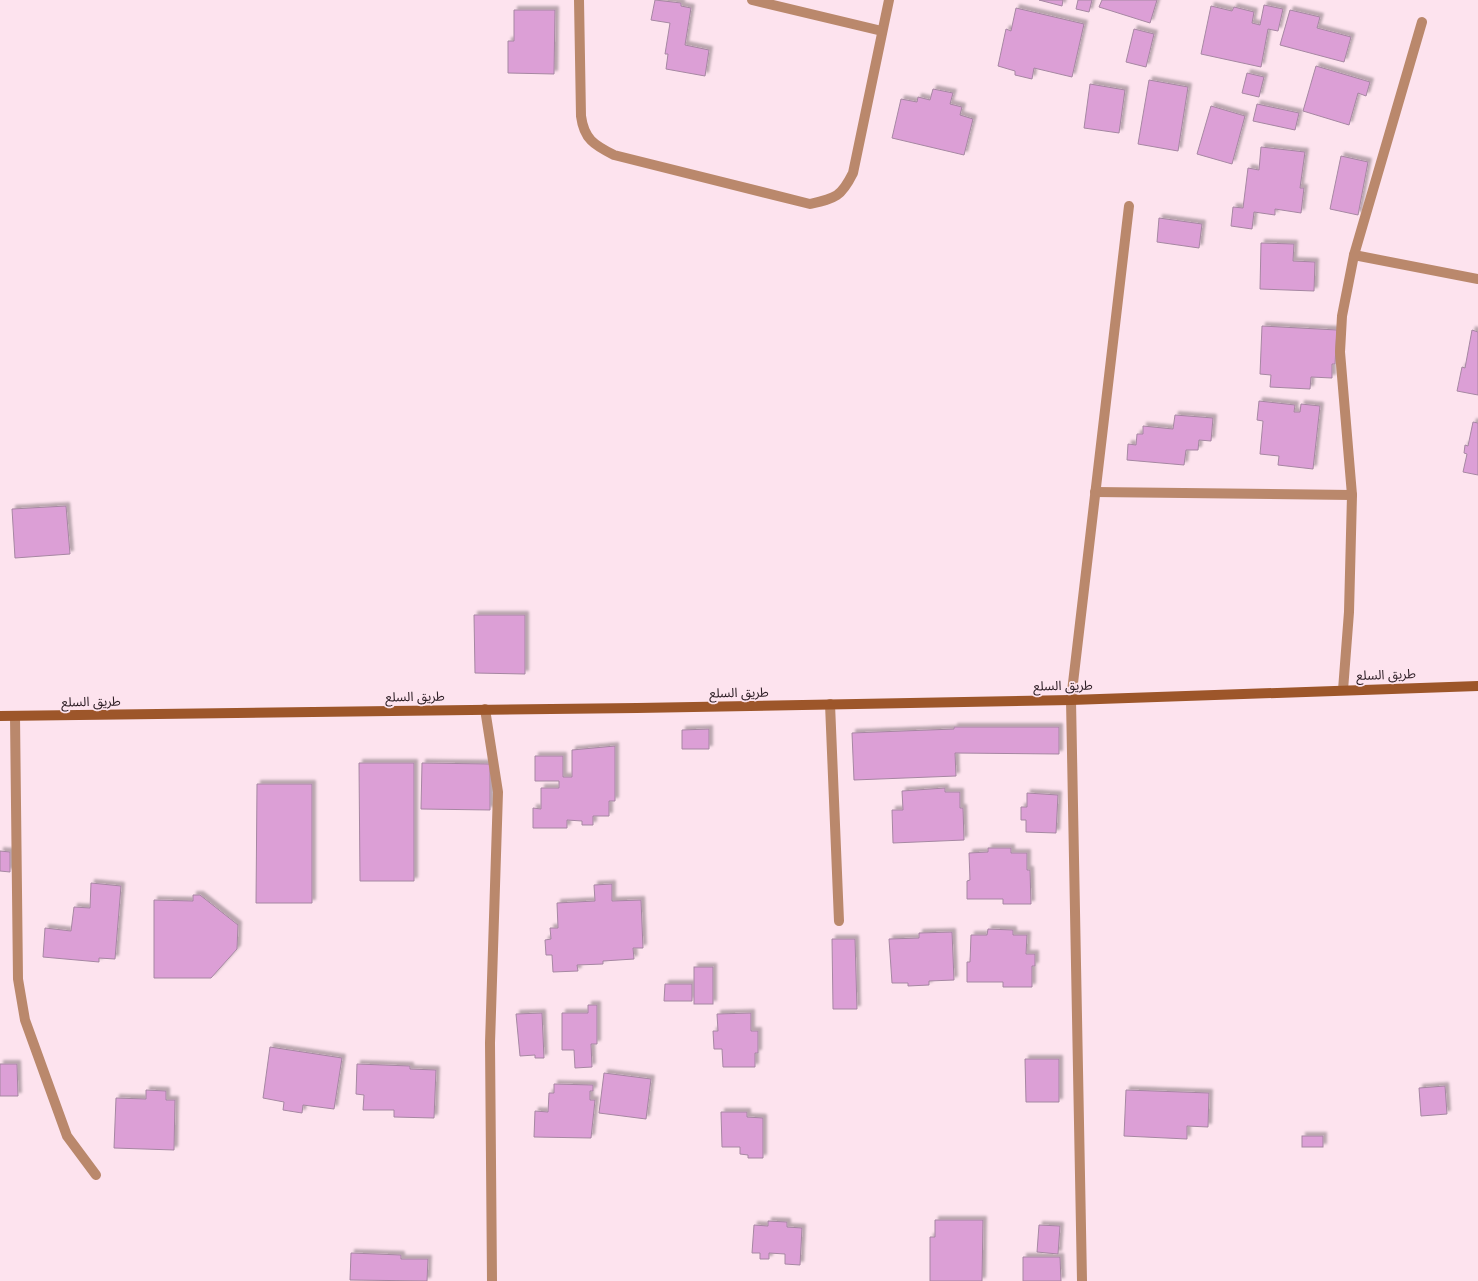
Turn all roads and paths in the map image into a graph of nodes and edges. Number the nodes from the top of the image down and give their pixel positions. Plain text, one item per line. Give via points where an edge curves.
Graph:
1 (579, 0) edge
2 (752, 0) edge
3 (888, 0) edge
4 (1422, 22) dead end
5 (882, 31) junction
6 (1129, 206) dead end
7 (1354, 255) junction
8 (1478, 279) edge
9 (1095, 492) junction
10 (1352, 495) junction
11 (1478, 686) edge
12 (1343, 690) junction
13 (1071, 700) junction
14 (830, 704) junction
15 (485, 709) junction
16 (0, 716) edge
17 (15, 716) junction
18 (839, 921) dead end
19 (96, 1174) dead end
20 (492, 1281) edge
21 (1082, 1281) edge

1 - 5 street via 581,116 587,138 599,148 614,155 810,204 830,200 844,191 853,173
2 - 5 street
3 - 5 street
4 - 7 street
6 - 9 street
7 - 8 street
7 - 10 street via 1342,316 1340,352
9 - 10 street
9 - 13 street
10 - 12 street via 1349,612
11 - 12 street, طريق السلع
12 - 13 street, طريق السلع
13 - 14 street, طريق السلع
13 - 21 street
14 - 15 street, طريق السلع
14 - 18 street
15 - 17 street, طريق السلع
15 - 20 street via 498,792 490,1043
16 - 17 street, طريق السلع
17 - 19 street via 19,986 25,1020 67,1136

